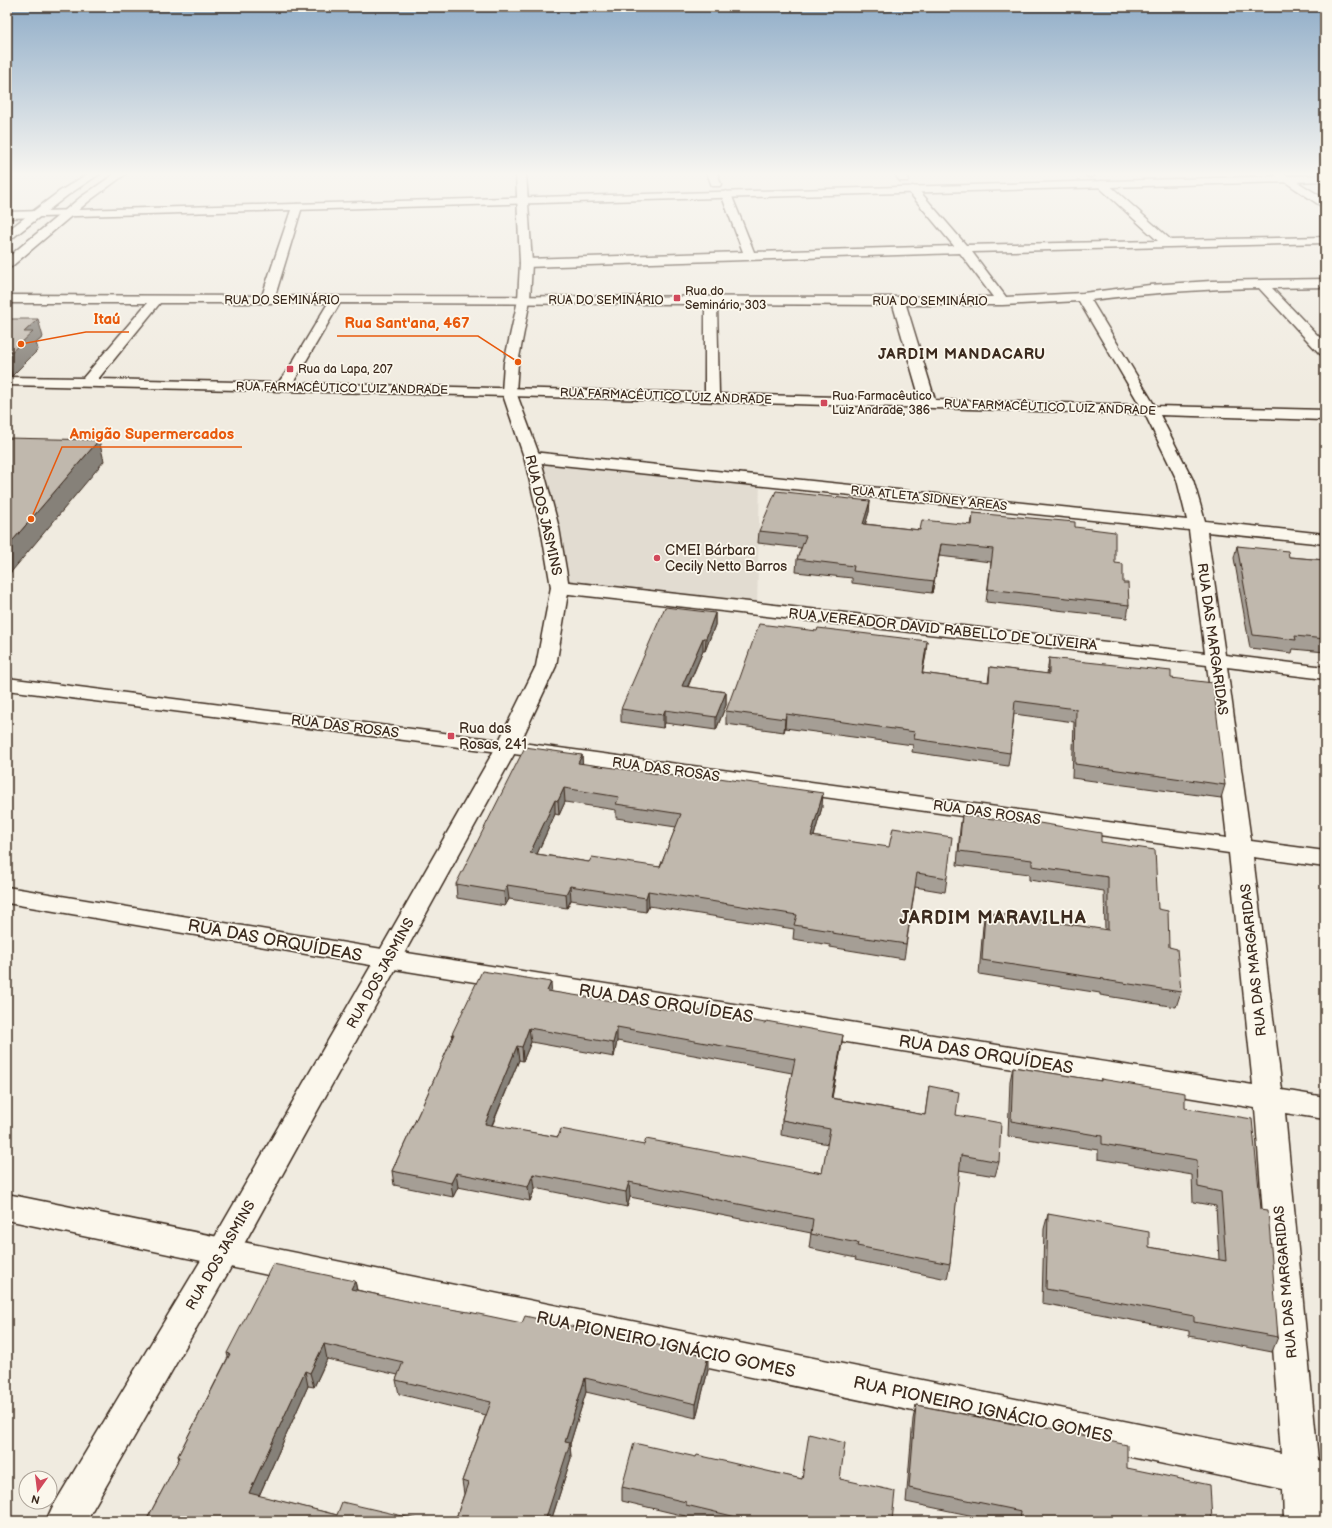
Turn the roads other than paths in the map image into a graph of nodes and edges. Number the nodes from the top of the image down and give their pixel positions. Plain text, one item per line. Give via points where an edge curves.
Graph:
1 (31, 244) edge
2 (285, 244) edge
3 (524, 244) edge
4 (745, 244) edge
5 (959, 244) edge
6 (1156, 244) edge
7 (963, 249) junction
8 (7, 253) edge
9 (20, 254) junction
10 (750, 256) junction
11 (526, 263) junction
12 (7, 264) edge
13 (1260, 283) junction
14 (1325, 284) edge
15 (1083, 298) junction
16 (7, 299) edge
17 (156, 300) junction
18 (267, 300) junction
19 (336, 300) junction
20 (524, 300) junction
21 (711, 300) junction
22 (898, 301) junction
23 (1002, 301) junction
24 (1325, 351) edge
25 (7, 381) edge
26 (88, 382) junction
27 (283, 386) junction
28 (509, 392) junction
29 (712, 398) junction
30 (929, 403) junction
31 (1150, 410) junction
32 (1325, 415) edge
33 (532, 457) junction
34 (1196, 525) junction
35 (1325, 539) edge
36 (560, 587) junction
37 (1216, 660) junction
38 (1325, 673) edge
39 (7, 684) edge
40 (507, 747) junction
41 (1240, 847) junction
42 (1325, 859) edge
43 (7, 895) edge
44 (388, 959) junction
45 (1269, 1098) junction
46 (1325, 1108) edge
47 (7, 1207) edge
48 (223, 1252) junction
49 (1313, 1477) edge
50 (65, 1521) edge
51 (1303, 1521) edge

1 - 9 street
2 - 18 street
3 - 11 street
4 - 10 street
5 - 7 street
6 - 7 street
7 - 10 street
7 - 23 street
8 - 9 street
9 - 12 street
10 - 11 street
11 - 20 street
13 - 14 street, RUA DO SEMINÁRIO
13 - 15 street, RUA DO SEMINÁRIO via 1178,287
13 - 24 street
15 - 23 street, RUA DO SEMINÁRIO
15 - 31 street, RUA DAS MARGARIDAS
16 - 17 street, RUA DO SEMINÁRIO
17 - 18 street, RUA DO SEMINÁRIO
17 - 26 street
18 - 19 street, RUA DO SEMINÁRIO
19 - 20 street, RUA DO SEMINÁRIO
19 - 27 street
20 - 21 street, RUA DO SEMINÁRIO
20 - 28 street via 511,363
21 - 22 street, RUA DO SEMINÁRIO
21 - 29 street
22 - 23 street, RUA DO SEMINÁRIO
22 - 30 street
25 - 26 street, RUA FARMACÊUTICO LUIZ ANDRADE
26 - 27 street, RUA FARMACÊUTICO LUIZ ANDRADE
27 - 28 street, RUA FARMACÊUTICO LUIZ ANDRADE
28 - 29 street, RUA FARMACÊUTICO LUIZ ANDRADE
28 - 33 street, RUA DOS JASMINS
29 - 30 street, RUA FARMACÊUTICO LUIZ ANDRADE
30 - 31 street, RUA FARMACÊUTICO LUIZ ANDRADE
31 - 32 street, RUA FARMACÊUTICO LUIZ ANDRADE
31 - 34 street, RUA DAS MARGARIDAS via 1184,480
33 - 34 street, RUA ATLETA SIDNEY AREAS
33 - 36 street, RUA DOS JASMINS via 550,528
34 - 35 street, RUA ATLETA SIDNEY AREAS
34 - 37 street, RUA DAS MARGARIDAS
36 - 37 street, RUA VEREADOR DAVID RABELLO DE OLIVEIRA
36 - 40 street, RUA DOS JASMINS via 546,666
37 - 38 street, RUA VEREADOR DAVID RABELLO DE OLIVEIRA
37 - 41 street, RUA DAS MARGARIDAS
39 - 40 street, RUA DAS ROSAS
40 - 41 street, RUA DAS ROSAS
40 - 44 street, RUA DOS JASMINS
41 - 42 street, RUA DAS ROSAS
41 - 45 street, RUA DAS MARGARIDAS
43 - 44 street, RUA DAS ORQUÍDEAS
44 - 45 street, RUA DAS ORQUÍDEAS
44 - 48 street, RUA DOS JASMINS
45 - 46 street, RUA DAS ORQUÍDEAS
45 - 49 street, RUA DAS MARGARIDAS
47 - 48 street, RUA PIONEIRO IGNÁCIO GOMES
48 - 49 street, RUA PIONEIRO IGNÁCIO GOMES
48 - 50 street, RUA DOS JASMINS
49 - 51 street, RUA DAS MARGARIDAS

